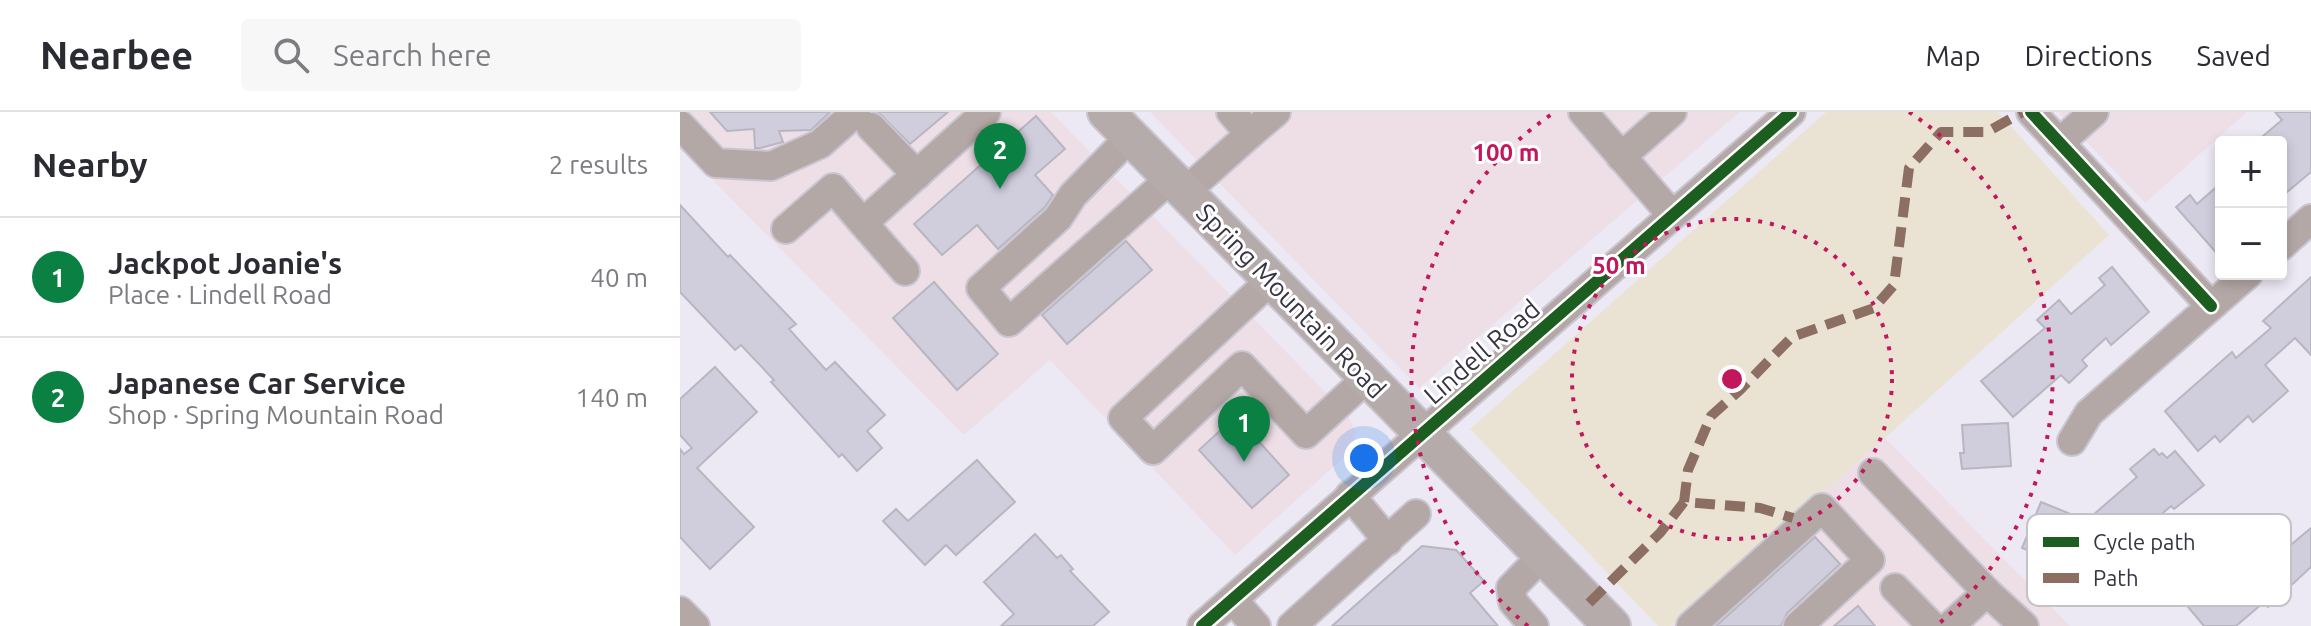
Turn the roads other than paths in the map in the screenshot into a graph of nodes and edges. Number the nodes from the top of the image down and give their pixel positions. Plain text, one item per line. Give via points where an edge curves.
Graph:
1 (986, 112) edge
2 (1231, 112) edge
3 (1276, 112) edge
4 (1583, 112) edge
5 (1672, 112) edge
6 (1791, 112) edge
7 (2031, 112) edge
8 (2094, 112) edge
9 (863, 120) edge
10 (1118, 124) edge
11 (680, 125) edge
12 (1250, 134) junction
13 (2059, 143) junction
14 (1621, 157) junction
15 (917, 175) junction
16 (1178, 185) junction
17 (1672, 215) junction
18 (2311, 220) edge
19 (863, 223) junction
20 (786, 229) dead end
21 (2287, 241) edge
22 (905, 271) dead end
23 (1271, 280) junction
24 (2241, 280) edge
25 (2211, 306) junction
26 (1213, 334) junction
27 (1242, 366) junction
28 (1367, 378) junction
29 (1421, 433) junction
30 (2072, 441) dead end
31 (1873, 473) dead end
32 (1350, 495) junction
33 (1416, 514) dead end
34 (1388, 541) junction
35 (1542, 556) junction
36 (1895, 588) dead end
37 (1987, 592) junction
38 (1233, 600) junction
39 (680, 611) edge
40 (695, 626) edge
41 (1202, 626) edge
42 (1256, 626) edge
43 (1292, 626) edge
44 (1534, 626) edge
45 (1612, 626) edge
46 (1691, 626) edge
47 (1798, 626) edge
48 (1932, 626) edge
49 (1950, 626) edge
50 (2024, 626) edge

1 - 15 street
2 - 12 street
3 - 12 street
4 - 14 street
5 - 14 street
6 - 17 street, Lindell Road
7 - 13 street
8 - 13 street
9 - 11 street via 771,166 716,163
9 - 15 street
10 - 16 main road, Spring Mountain Road
10 - 16 street via 1058,218 981,288 1009,322
12 - 16 street
13 - 25 street
14 - 17 street
15 - 19 street
16 - 23 main road, Spring Mountain Road
17 - 29 street, Lindell Road
18 - 21 street
19 - 20 street via 833,188
19 - 22 street
23 - 26 street
23 - 28 main road, Spring Mountain Road
24 - 25 street
25 - 30 street via 2089,413
26 - 27 street
26 - 27 street via 1123,418 1153,450
27 - 28 street via 1306,434
28 - 29 main road, Spring Mountain Road
29 - 32 street, Lindell Road
29 - 35 main road, Spring Mountain Road
31 - 37 street
32 - 34 street
32 - 38 street, Lindell Road
33 - 34 street
34 - 43 street
35 - 44 street via 1511,588 1513,602
35 - 45 main road, Spring Mountain Road
36 - 48 street
37 - 49 street
37 - 50 street
38 - 41 street, Lindell Road
38 - 42 street
39 - 40 street
46 - 47 street via 1822,508 1870,560

